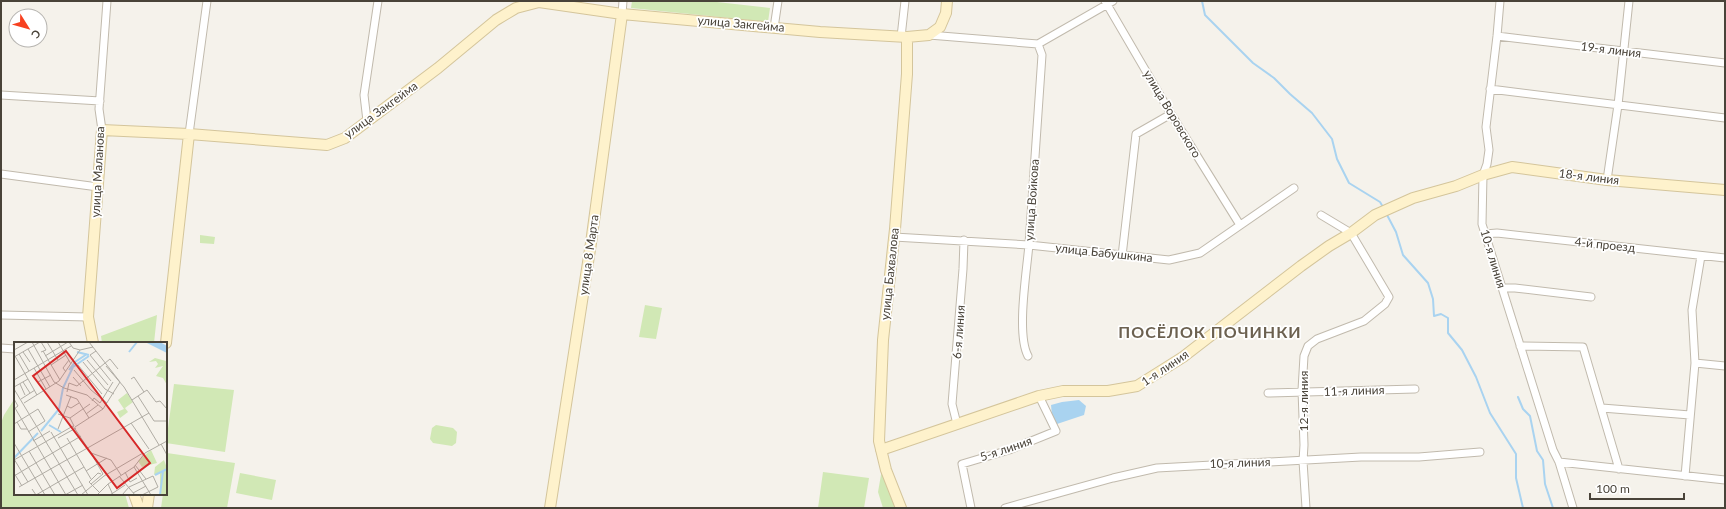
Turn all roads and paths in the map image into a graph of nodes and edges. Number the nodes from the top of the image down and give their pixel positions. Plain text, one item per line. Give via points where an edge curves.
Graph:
1 (107, 1) edge
2 (207, 1) edge
3 (378, 1) edge
4 (539, 1) edge
5 (623, 1) edge
6 (778, 1) edge
7 (905, 1) edge
8 (947, 1) edge
9 (1500, 1) edge
10 (1629, 1) edge
11 (1108, 2) edge
12 (622, 14) junction
13 (774, 28) junction
14 (929, 35) junction
15 (1497, 36) junction
16 (904, 37) junction
17 (1038, 44) junction
18 (1624, 52) junction
19 (1725, 63) edge
20 (1490, 89) junction
21 (1, 95) edge
22 (100, 101) junction
23 (1618, 105) junction
24 (1171, 114) junction
25 (1725, 118) edge
26 (368, 120) junction
27 (102, 130) junction
28 (189, 134) junction
29 (1, 174) edge
30 (1483, 175) junction
31 (1607, 180) junction
32 (1456, 186) joint
33 (98, 187) junction
34 (1294, 188) dead end
35 (1725, 190) edge
36 (1321, 215) dead end
37 (1240, 225) junction
38 (1351, 233) junction
39 (1485, 234) junction
40 (894, 237) junction
41 (964, 240) junction
42 (1029, 245) junction
43 (1122, 256) junction
44 (1701, 256) junction
45 (1725, 258) edge
46 (1502, 288) junction
47 (1591, 297) dead end
48 (1, 315) edge
49 (88, 317) junction
50 (93, 342) edge
51 (166, 342) edge
52 (1520, 346) junction
53 (1, 348) edge
54 (14, 349) edge
55 (1028, 356) dead end
56 (1696, 363) junction
57 (1725, 366) edge
58 (1415, 389) dead end
59 (1268, 393) dead end
60 (1302, 393) junction
61 (1039, 396) junction
62 (1602, 408) junction
63 (1690, 416) junction
64 (957, 424) junction
65 (881, 450) junction
66 (1480, 452) dead end
67 (1303, 461) junction
68 (1560, 462) junction
69 (1619, 469) junction
70 (1685, 476) junction
71 (1725, 480) edge
72 (134, 495) edge
73 (149, 495) edge
74 (1019, 506) edge
75 (139, 508) edge
76 (147, 508) edge
77 (550, 508) edge
78 (901, 508) edge
79 (971, 508) edge
80 (1005, 508) edge
81 (1306, 508) edge
82 (1573, 508) edge

1 - 22 street, улица Маланова
2 - 28 street
3 - 26 street via 364,95
4 - 12 street, улица Закгейма
4 - 26 street, улица Закгейма via 516,8 496,20 438,68
5 - 12 street, улица 8 Марта
6 - 13 street
7 - 16 street
8 - 14 street, улица Закгейма via 946,13 940,27
9 - 15 street, 10-я линия
10 - 18 street
11 - 17 street
11 - 24 street, улица Воровского
12 - 13 street, улица Закгейма
12 - 77 street, улица 8 Марта via 596,213
13 - 16 street, улица Закгейма
14 - 16 street, улица Закгейма
14 - 17 street
15 - 18 street, 19-я линия
15 - 20 street, 10-я линия
16 - 40 street, улица Бахвалова via 907,74
17 - 42 street, улица Войкова via 1042,55
18 - 19 street, 19-я линия
18 - 23 street
20 - 23 street
20 - 30 street, 10-я линия via 1486,127 1489,150
21 - 22 street
22 - 27 street, улица Маланова
23 - 25 street
23 - 31 street
24 - 37 street, улица Воровского
24 - 43 street via 1136,134
26 - 28 street, улица Закгейма via 345,138 328,145
27 - 28 street, улица Закгейма
27 - 33 street, улица Маланова
28 - 51 street
29 - 33 street
30 - 31 street, 18-я линия via 1512,167
30 - 32 street, 18-я линия
30 - 39 street, 10-я линия via 1482,224
31 - 35 street, 18-я линия
32 - 38 street, 1-я линия via 1413,198 1385,210 1374,215
33 - 49 street, улица Маланова
34 - 37 street, улица Бабушкина
36 - 38 street
37 - 43 street, улица Бабушкина via 1200,253 1169,260
38 - 60 street, 12-я линия via 1389,297 1385,304 1364,321 1317,339 1308,346 1304,356
38 - 61 street, 1-я линия via 1306,262 1183,357 1137,386 1108,391 1063,391
39 - 44 street, 4-й проезд via 1497,233
39 - 46 street, 10-я линия
40 - 41 street, улица Бабушкина
40 - 65 street, улица Бахвалова via 883,340 879,433
41 - 42 street, улица Бабушкина
41 - 64 street, 6-я линия via 952,404
42 - 43 street, улица Бабушкина
42 - 55 street, улица Войкова via 1023,330 1024,349
44 - 45 street, 4-й проезд
44 - 56 street via 1692,310
46 - 47 street
46 - 52 street, 10-я линия
48 - 49 street
49 - 50 street, улица Маланова
52 - 62 street via 1583,348
52 - 68 street, 10-я линия via 1553,450
53 - 54 street
56 - 57 street
56 - 63 street
58 - 60 street, 11-я линия
59 - 60 street, 11-я линия
60 - 67 street, 12-я линия
61 - 64 street, 1-я линия
61 - 79 street, 5-я линия via 1056,431 1009,450 962,464
62 - 63 street
62 - 69 street
63 - 70 street
64 - 65 street, 1-я линия
65 - 78 street, улица Бахвалова
66 - 67 street, 10-я линия
67 - 74 street, 10-я линия via 1157,468 1112,478
67 - 81 street, 12-я линия
68 - 69 street
68 - 82 street, 10-я линия
69 - 70 street
70 - 71 street
72 - 75 street
73 - 76 street
74 - 80 street, 10-я линия

